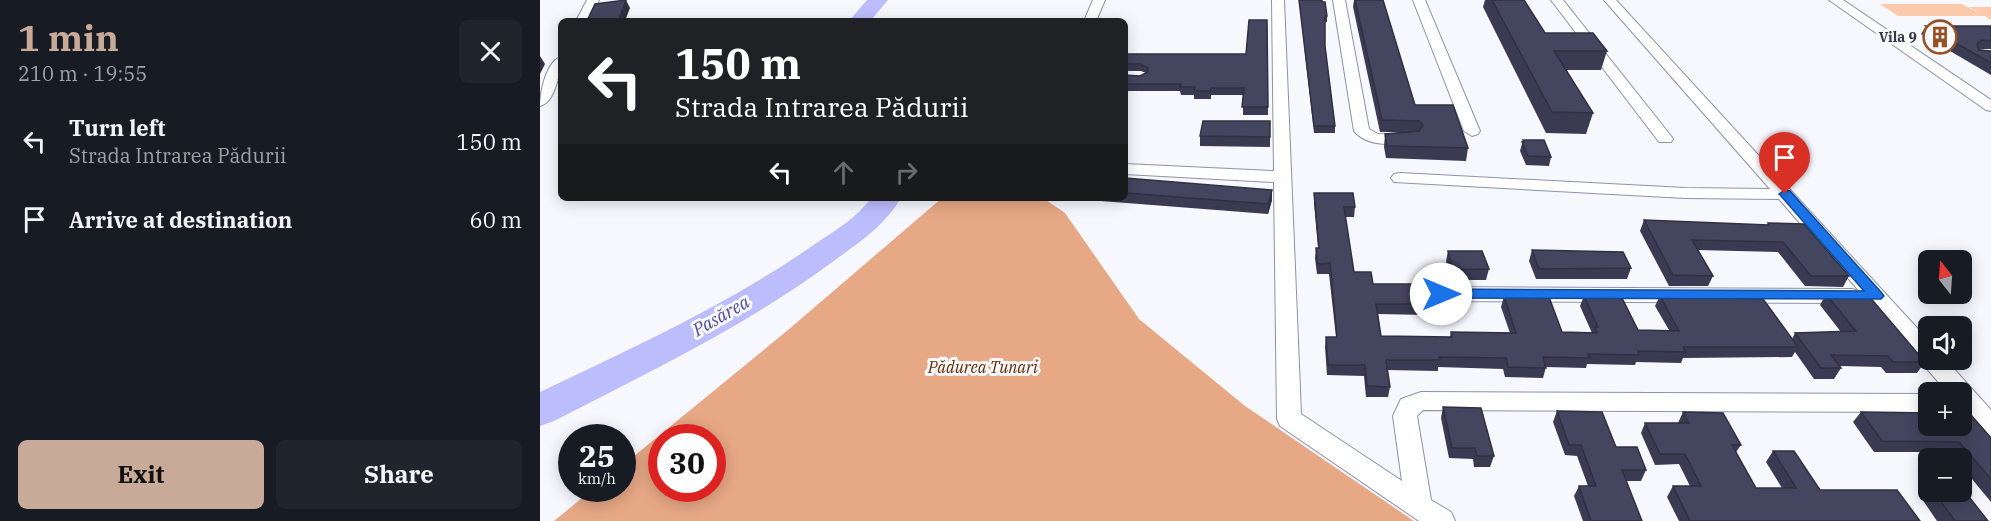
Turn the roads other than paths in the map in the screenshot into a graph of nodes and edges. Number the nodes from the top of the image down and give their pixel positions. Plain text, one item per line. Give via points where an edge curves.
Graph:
1 (593, 0) edge
2 (1099, 0) edge
3 (1278, 0) edge
4 (1339, 0) edge
5 (1419, 0) edge
6 (1557, 0) edge
7 (1610, 0) edge
8 (1835, 0) edge
9 (584, 18) edge
10 (1091, 18) edge
11 (558, 67) edge
12 (540, 102) edge
13 (1991, 107) edge
14 (1263, 122) edge
15 (1282, 122) junction
16 (1472, 131) dead end
17 (1411, 138) edge
18 (1665, 139) dead end
19 (1128, 169) edge
20 (1284, 177) junction
21 (1400, 178) dead end
22 (1785, 194) junction
23 (1441, 294) dead end
24 (1876, 296) junction
25 (1918, 344) edge
26 (1941, 370) edge
27 (1950, 382) edge
28 (1918, 403) edge
29 (1972, 409) edge
30 (1991, 426) edge
31 (1419, 506) junction
32 (1441, 521) edge

1 - 9 street
2 - 10 street
3 - 15 street
4 - 17 street via 1362,131 1378,138
5 - 16 street
6 - 18 street
7 - 22 street
8 - 13 street
11 - 12 street
14 - 15 street
15 - 20 street
19 - 20 street
20 - 31 street via 1289,419
21 - 22 street via 1685,193
22 - 24 street
23 - 24 street
24 - 25 street
26 - 27 street
28 - 31 street via 1421,401 1409,406 1405,416
29 - 30 street
31 - 32 street

